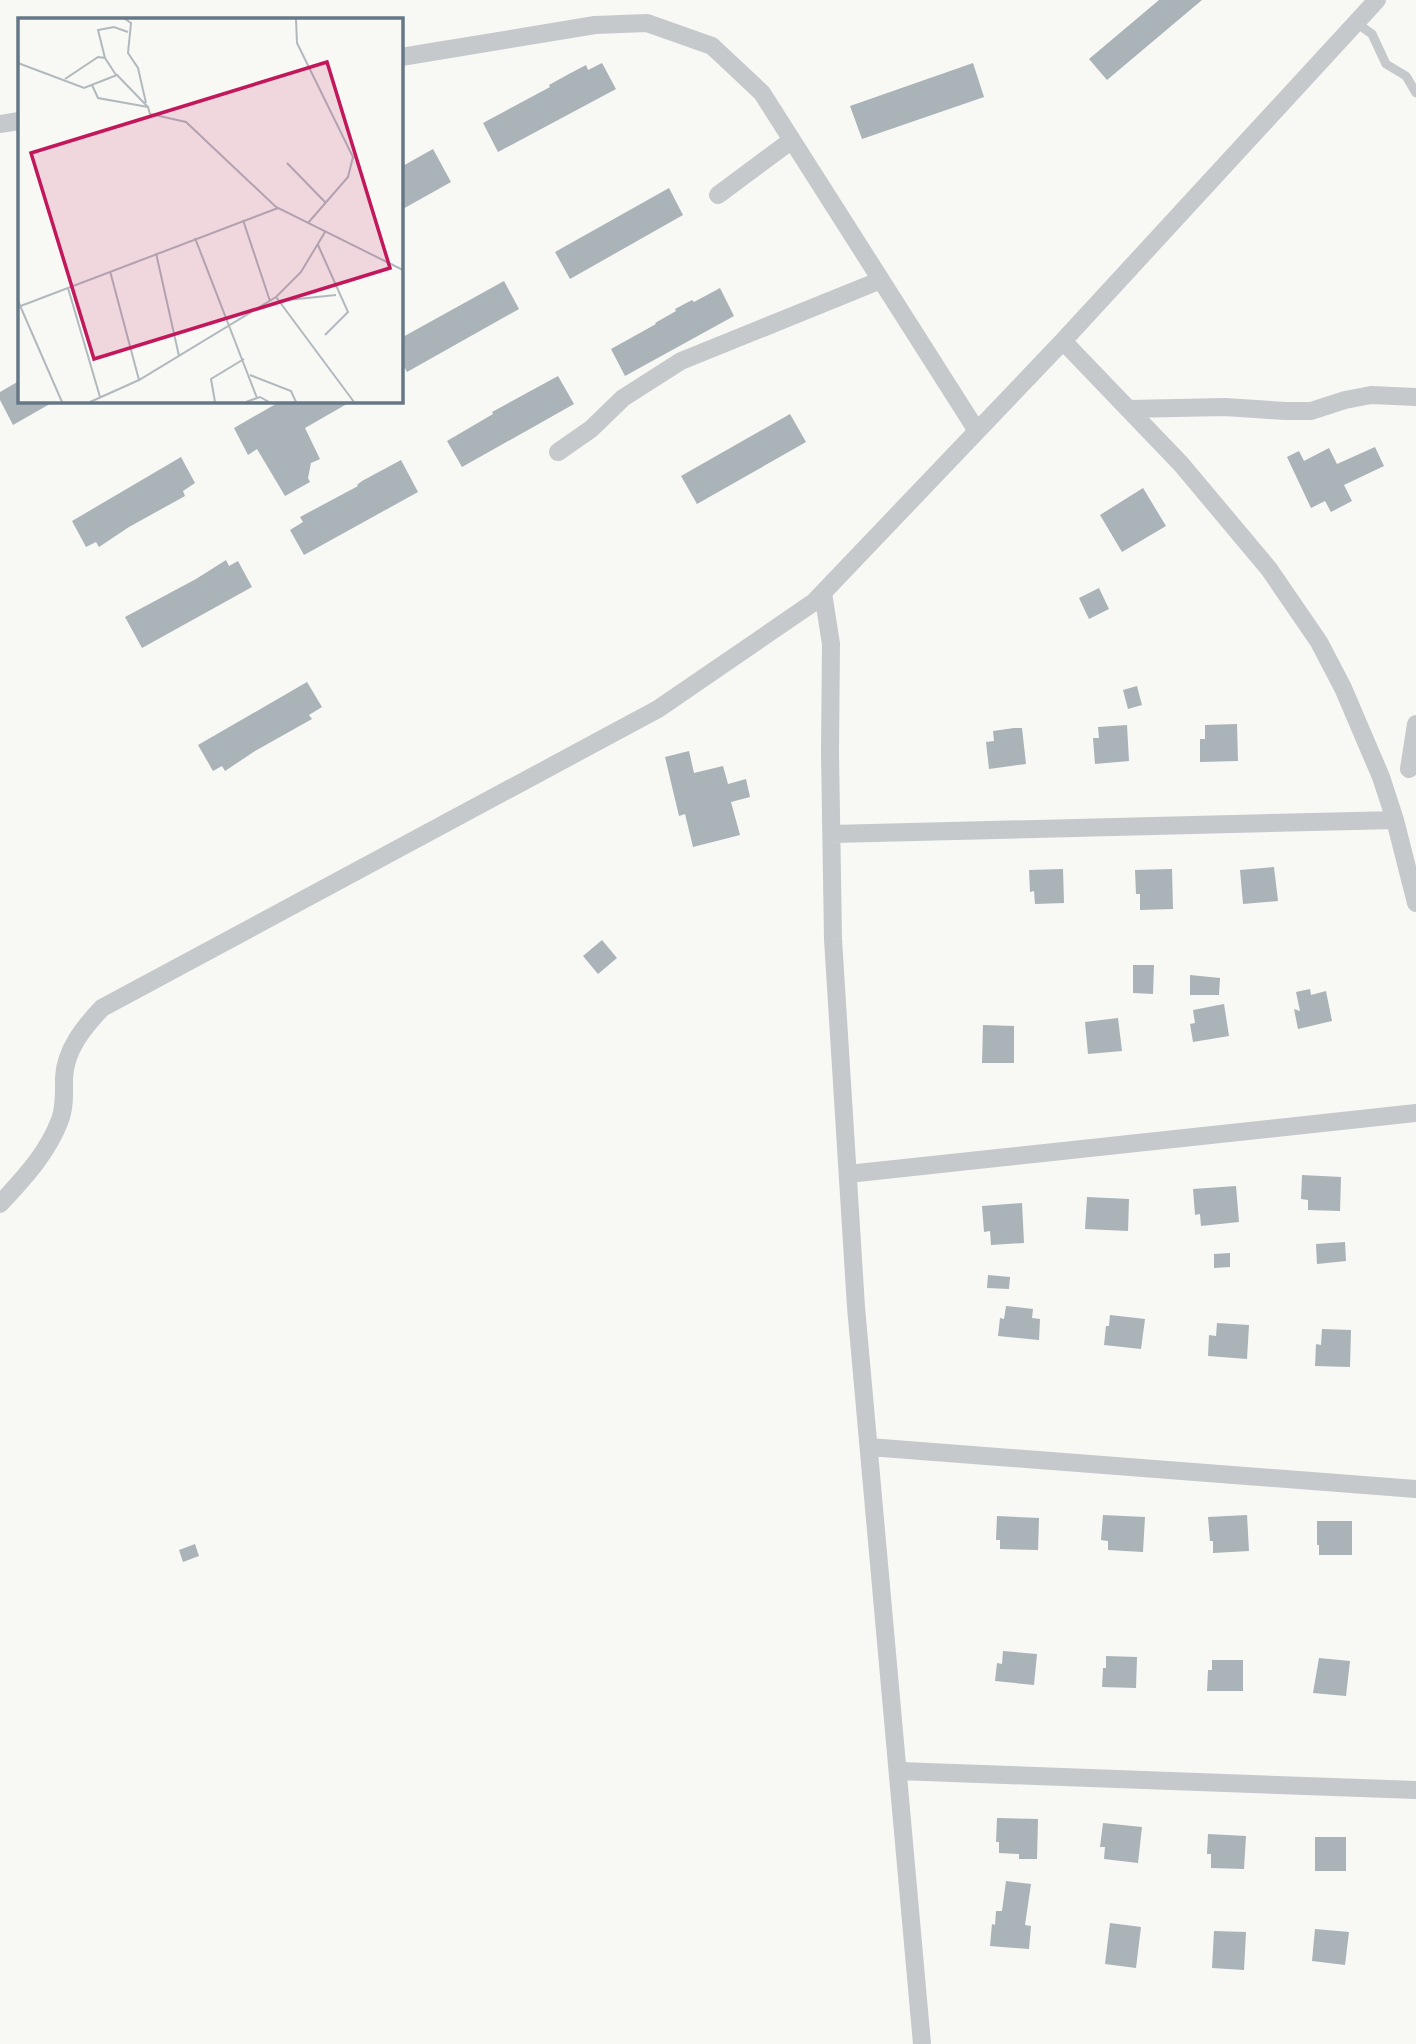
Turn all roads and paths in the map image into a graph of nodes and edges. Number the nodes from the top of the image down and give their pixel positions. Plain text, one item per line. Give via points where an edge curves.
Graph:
1 (1377, 0) edge
2 (1355, 22) junction
3 (402, 57) edge
4 (1416, 93) edge
5 (18, 121) edge
6 (0, 124) edge
7 (792, 140) junction
8 (718, 195) dead end
9 (881, 280) junction
10 (1063, 341) junction
11 (1416, 397) edge
12 (1128, 409) junction
13 (977, 431) junction
14 (558, 452) dead end
15 (823, 593) junction
16 (1416, 724) edge
17 (1412, 767) edge
18 (1381, 778) junction
19 (1395, 820) junction
20 (832, 834) junction
21 (1416, 903) edge
22 (1416, 1113) edge
23 (848, 1174) junction
24 (0, 1203) edge
25 (869, 1447) junction
26 (1416, 1489) edge
27 (899, 1771) junction
28 (1416, 1790) edge
29 (922, 2044) edge

1 - 2 street
2 - 4 lane via 1372,34 1386,64 1406,76
2 - 10 street
3 - 7 street via 595,25 647,23 712,46 762,93
5 - 6 street
7 - 8 street
7 - 9 street
9 - 13 street
9 - 14 street via 681,361 624,398
10 - 12 street
10 - 13 street
11 - 12 street via 1371,395 1311,411
12 - 18 street via 1190,475 1296,606 1343,688
13 - 15 street
15 - 20 street via 831,644
15 - 24 street via 658,709 102,1008 76,1040 66,1067 61,1118 48,1145
16 - 17 street
17 - 18 street
18 - 19 street
19 - 20 street
19 - 21 street
20 - 23 street via 833,939
22 - 23 street
23 - 25 street
25 - 26 street
25 - 27 street
27 - 28 street
27 - 29 street

